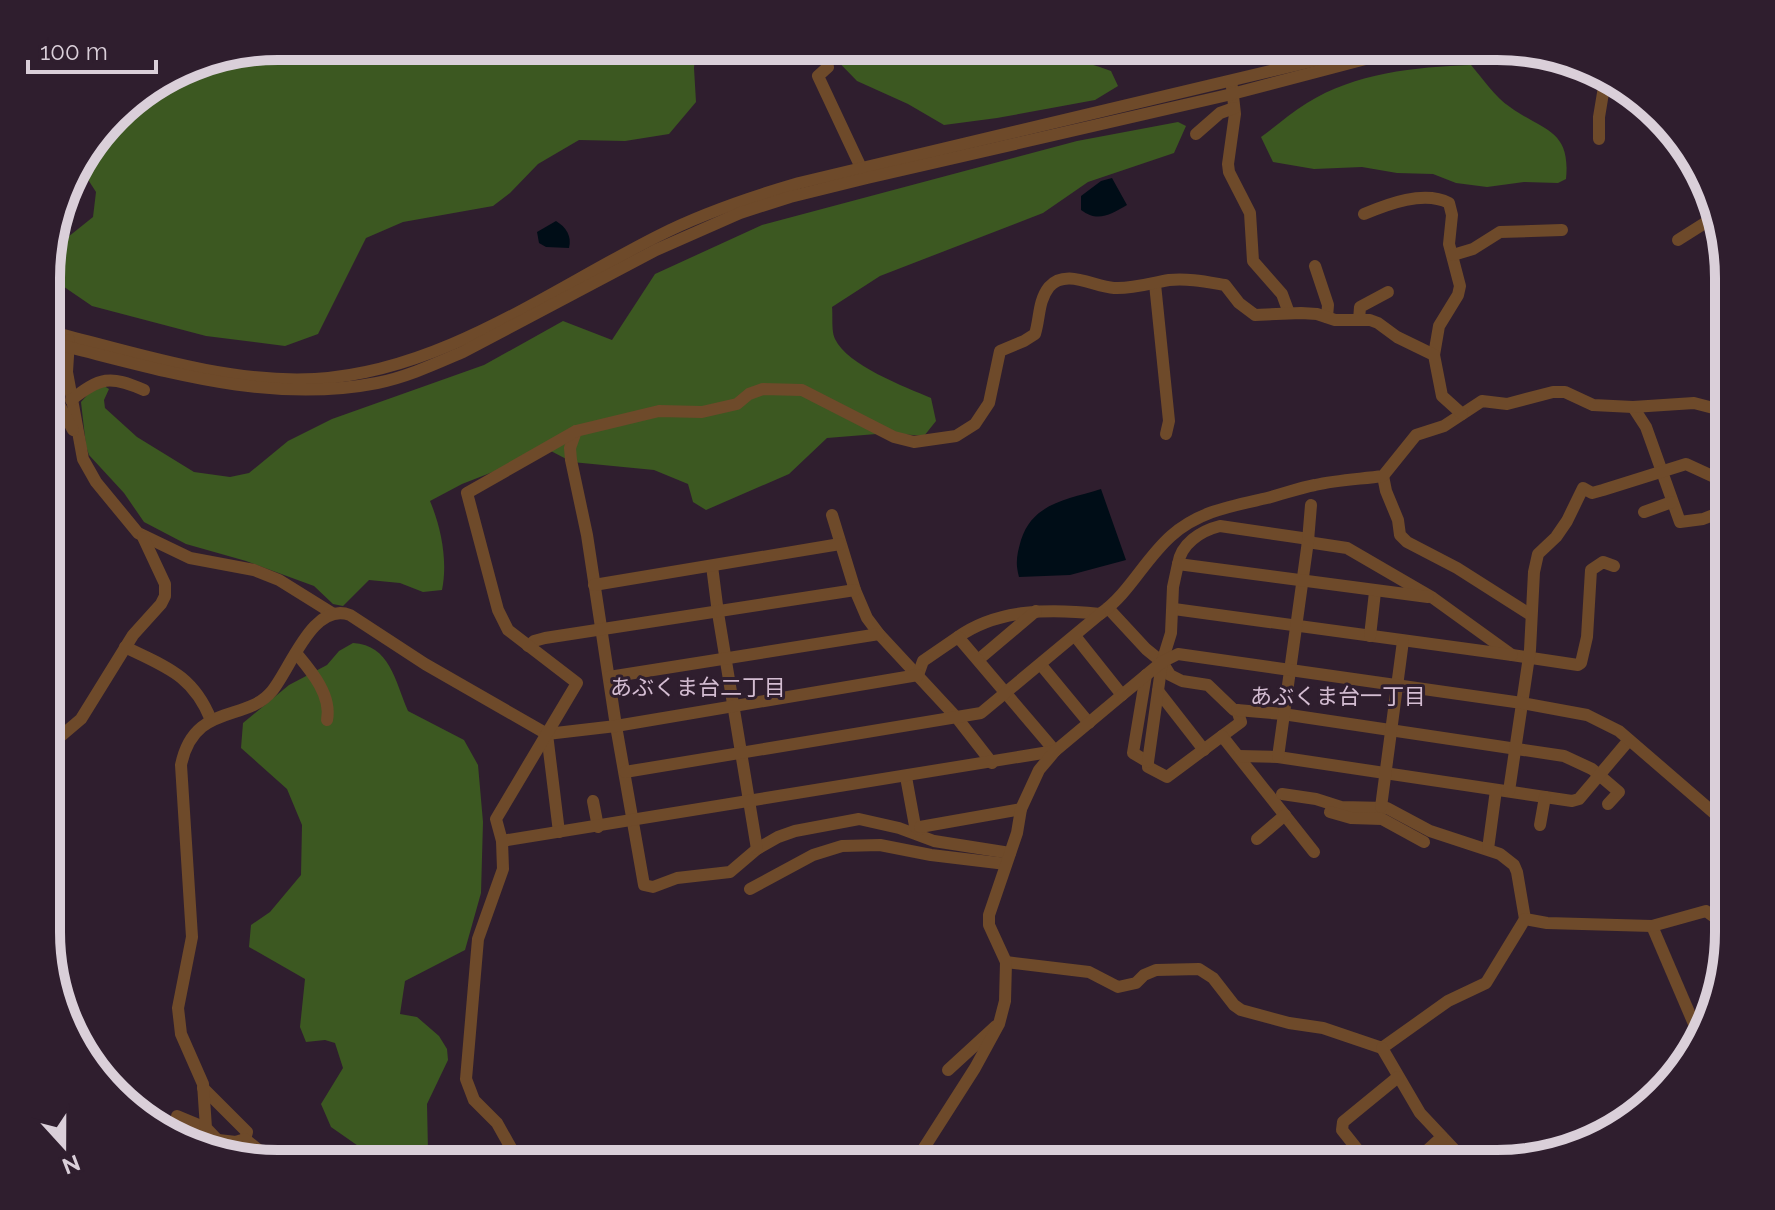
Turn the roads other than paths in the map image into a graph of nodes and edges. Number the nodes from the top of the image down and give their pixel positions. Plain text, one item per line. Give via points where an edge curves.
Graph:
1 (825, 60) edge
2 (1328, 60) edge
3 (1354, 60) edge
4 (1232, 88) junction
5 (1604, 88) edge
6 (1234, 108) junction
7 (1196, 134) dead end
8 (1599, 139) dead end
9 (864, 173) junction
10 (1364, 214) dead end
11 (1707, 222) edge
12 (1562, 230) dead end
13 (1678, 240) dead end
14 (1453, 255) junction
15 (1315, 266) dead end
16 (1155, 284) junction
17 (1388, 292) dead end
18 (1289, 313) junction
19 (1327, 317) junction
20 (1359, 320) junction
21 (60, 337) edge
22 (60, 342) edge
23 (69, 342) junction
24 (1434, 355) junction
25 (144, 390) dead end
26 (71, 400) junction
27 (1715, 404) edge
28 (60, 407) edge
29 (1633, 407) junction
30 (1462, 414) junction
31 (576, 431) junction
32 (1166, 434) dead end
33 (80, 439) junction
34 (1660, 470) junction
35 (1383, 476) junction
36 (1715, 478) edge
37 (1672, 502) junction
38 (1311, 505) dead end
39 (1644, 512) dead end
40 (1715, 514) edge
41 (832, 515) dead end
42 (143, 537) junction
43 (1308, 541) junction
44 (840, 544) junction
45 (1178, 564) junction
46 (712, 566) junction
47 (1614, 566) dead end
48 (1301, 581) junction
49 (594, 585) junction
50 (855, 590) junction
51 (1375, 592) junction
52 (1433, 598) junction
53 (1174, 609) junction
54 (1036, 611) junction
55 (1104, 611) junction
56 (332, 613) junction
57 (718, 613) junction
58 (1531, 615) junction
59 (1296, 625) junction
60 (601, 630) junction
61 (879, 634) junction
62 (1075, 636) junction
63 (1370, 636) junction
64 (958, 637) junction
65 (1403, 641) junction
66 (528, 646) junction
67 (125, 647) junction
68 (296, 653) junction
69 (1512, 655) junction
70 (1528, 658) junction
71 (725, 659) junction
72 (978, 660) junction
73 (1162, 662) junction
74 (1041, 665) junction
75 (1290, 670) junction
76 (918, 675) junction
77 (1146, 675) junction
78 (609, 677) junction
79 (1397, 685) junction
80 (1158, 691) junction
81 (1006, 694) junction
82 (1122, 695) junction
83 (1522, 703) junction
84 (734, 706) junction
85 (1237, 710) junction
86 (1283, 714) junction
87 (957, 718) junction
88 (211, 720) junction
89 (327, 720) dead end
90 (1089, 723) junction
91 (616, 726) junction
92 (1391, 730) junction
93 (547, 734) junction
94 (60, 736) edge
95 (1222, 736) junction
96 (1629, 740) junction
97 (1516, 747) junction
98 (1204, 750) junction
99 (1055, 751) junction
100 (742, 752) junction
101 (1239, 756) junction
102 (1278, 757) junction
103 (1148, 762) junction
104 (992, 763) junction
105 (625, 772) junction
106 (1384, 774) junction
107 (1598, 774) junction
108 (906, 777) junction
109 (1502, 790) junction
110 (1545, 797) junction
111 (593, 801) dead end
112 (750, 802) junction
113 (1608, 804) dead end
114 (1381, 807) junction
115 (1021, 809) junction
116 (1715, 814) edge
117 (1285, 815) junction
118 (633, 821) junction
119 (1540, 825) dead end
120 (598, 827) junction
121 (919, 831) junction
122 (559, 832) junction
123 (1257, 839) dead end
124 (502, 841) junction
125 (1424, 842) dead end
126 (757, 849) junction
127 (1488, 849) junction
128 (1314, 852) dead end
129 (1008, 859) junction
130 (750, 889) dead end
131 (1715, 918) edge
132 (1525, 919) junction
133 (1652, 926) junction
134 (1006, 962) junction
135 (999, 1024) junction
136 (1694, 1025) edge
137 (1382, 1048) junction
138 (948, 1070) dead end
139 (1398, 1077) junction
140 (203, 1088) junction
141 (177, 1116) dead end
142 (206, 1128) junction
143 (1442, 1137) junction
144 (245, 1139) junction
145 (219, 1141) edge
146 (228, 1144) edge
147 (257, 1149) edge
148 (512, 1150) edge
149 (923, 1150) edge
150 (1358, 1150) edge
151 (1428, 1150) edge
152 (1455, 1150) edge

1 - 9 street via 826,71 818,76
2 - 4 street
3 - 4 street
4 - 6 street
4 - 9 street
5 - 8 street
6 - 7 street
6 - 18 street via 1229,172 1250,213 1253,261 1282,294
9 - 23 street via 759,195 696,218 448,347 372,372 277,379
10 - 14 street via 1416,198 1444,200 1451,208
11 - 13 street
12 - 14 street via 1500,232
14 - 24 street via 1458,295 1439,326
15 - 19 street
16 - 18 street via 1180,280 1225,285 1255,315
16 - 31 street via 1117,288 1072,278 1055,282 1039,307 1035,334 1000,351 989,403 975,424 956,436 914,442 894,437 802,390 779,388 702,412 659,411
16 - 32 street
17 - 20 street via 1360,307
18 - 19 street
19 - 20 street
20 - 24 street via 1378,323
21 - 23 street
22 - 23 street
23 - 26 street
24 - 30 street via 1442,396
25 - 26 street via 110,379
26 - 33 street
27 - 29 street
28 - 33 street
29 - 30 street via 1593,405 1553,392 1507,404 1482,401
29 - 34 street via 1646,427
30 - 35 street via 1416,435
31 - 49 street via 571,460
31 - 66 street via 467,493 501,617
33 - 42 street via 83,459 96,482
34 - 36 street via 1686,464
34 - 37 street
34 - 58 street via 1592,493 1583,488 1567,521 1538,554
35 - 55 street via 1317,484 1206,514 1173,534
35 - 58 street via 1400,535 1407,542
37 - 39 street
37 - 40 street via 1680,522
38 - 43 street
41 - 44 street
42 - 56 street via 190,558 267,575
42 - 67 street via 160,571 165,596
43 - 45 street via 1220,526 1184,546
43 - 48 street
43 - 52 street via 1347,548
44 - 46 street
44 - 50 street
45 - 48 street
45 - 53 street
46 - 49 street
46 - 57 street
47 - 70 street via 1603,562 1591,570 1581,663
48 - 51 street
48 - 59 street
49 - 60 street
50 - 57 street
50 - 61 street
51 - 52 street
51 - 63 street
52 - 69 street
53 - 59 street
53 - 73 street
54 - 55 street
54 - 64 street via 990,620
54 - 72 street
55 - 62 street
55 - 73 street
56 - 68 street
56 - 93 street via 350,615
57 - 60 street
57 - 71 street
58 - 70 street
59 - 63 street
59 - 75 street
60 - 66 street
60 - 78 street
61 - 71 street
61 - 76 street
62 - 74 street
62 - 82 street
63 - 65 street
64 - 72 street
64 - 76 street via 923,661
65 - 69 street
65 - 79 street
66 - 93 street via 577,683
67 - 88 street via 194,687
67 - 94 street via 86,712
68 - 88 street via 271,694
68 - 89 street via 327,701
69 - 70 street
70 - 83 street
71 - 78 street
71 - 84 street
72 - 81 street
73 - 75 street via 1178,654
73 - 77 street
73 - 80 street
73 - 85 street via 1170,675 1208,685
74 - 81 street
74 - 90 street
75 - 79 street
75 - 86 street
76 - 84 street
76 - 87 street
77 - 82 street
77 - 103 street via 1133,753
78 - 91 street
79 - 83 street
79 - 92 street
80 - 98 street
80 - 103 street
81 - 87 street via 981,713
81 - 99 street
82 - 90 street
83 - 96 street via 1587,715
83 - 97 street
84 - 91 street
84 - 100 street
85 - 86 street
85 - 95 street via 1241,722
86 - 92 street
86 - 102 street
87 - 100 street
87 - 104 street
88 - 140 street via 193,736 181,765 192,937 178,1008 181,1034
90 - 99 street
91 - 93 street
91 - 105 street
92 - 97 street
92 - 106 street
93 - 122 street
93 - 124 street via 496,819
95 - 98 street
95 - 101 street
96 - 107 street
96 - 116 street
97 - 107 street via 1574,759
97 - 109 street
98 - 103 street via 1167,777
99 - 104 street
99 - 115 street via 1039,770
100 - 105 street
100 - 112 street
101 - 102 street
101 - 117 street
102 - 106 street
104 - 108 street
105 - 118 street
106 - 109 street
106 - 114 street
107 - 110 street via 1579,799
107 - 113 street via 1619,792
108 - 112 street
108 - 121 street
109 - 110 street
109 - 127 street
110 - 119 street
111 - 120 street
112 - 118 street
112 - 126 street
114 - 125 street via 1341,807 1282,794 1339,815 1382,819
114 - 127 street via 1430,831
115 - 121 street
115 - 129 street
117 - 123 street
117 - 128 street
118 - 120 street
118 - 126 street via 647,887 730,872
120 - 122 street
121 - 126 street via 859,819 795,831
121 - 129 street via 934,841
122 - 124 street
124 - 148 street via 503,869 478,939 466,1079 474,1100 497,1123
127 - 132 street via 1514,865
129 - 130 street via 842,846 813,855
129 - 134 street via 989,915
131 - 133 street via 1706,911
132 - 133 street
132 - 137 street via 1486,983 1448,1001
133 - 136 street
134 - 135 street
134 - 137 street via 1089,972 1118,987 1156,970 1199,969 1241,1010
135 - 138 street
135 - 149 street
137 - 139 street
139 - 143 street
139 - 150 street via 1343,1122 1342,1130
140 - 142 street
140 - 144 street via 244,1126
141 - 142 street
142 - 145 street
143 - 151 street
143 - 152 street
144 - 146 street
144 - 147 street

